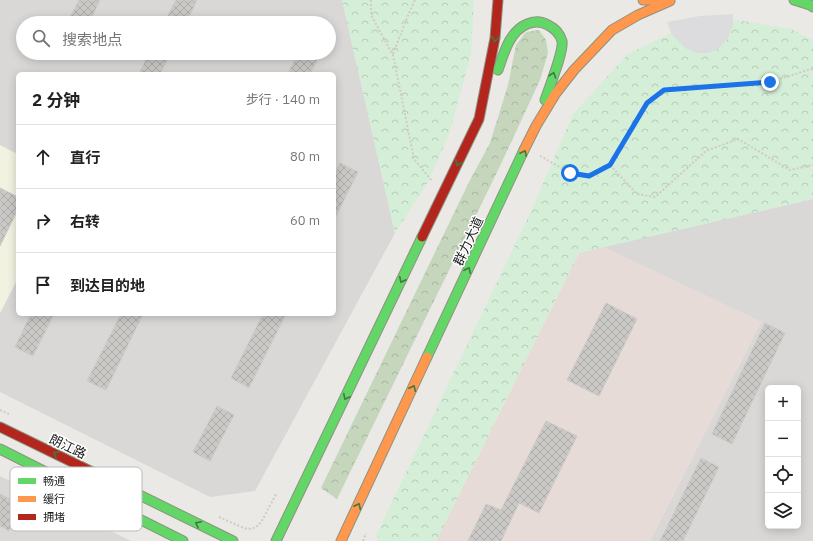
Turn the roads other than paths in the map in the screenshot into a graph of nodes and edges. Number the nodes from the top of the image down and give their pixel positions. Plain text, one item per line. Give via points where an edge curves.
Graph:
1 (498, 0) edge
2 (643, 0) edge
3 (670, 0) edge
4 (674, 0) edge
5 (794, 0) edge
6 (813, 7) edge
7 (479, 120) junction
8 (536, 126) junction
9 (0, 427) edge
10 (0, 449) edge
11 (36, 467) edge
12 (82, 467) edge
13 (142, 496) edge
14 (142, 520) edge
15 (183, 541) edge
16 (233, 541) edge
17 (276, 541) edge
18 (341, 541) edge

1 -> 7 main road via 495,38
2 - 3 main road
4 - 8 main road, 群力大道 via 638,15 612,30 564,82
5 - 6 main road
8 -> 7 main road via 562,44 554,29 541,22 526,24 515,32
7 -> 17 main road
18 -> 8 main road, 群力大道
12 -> 9 main road, 朗江路
10 - 11 main road
16 -> 13 main road, 朗江路
14 - 15 main road

